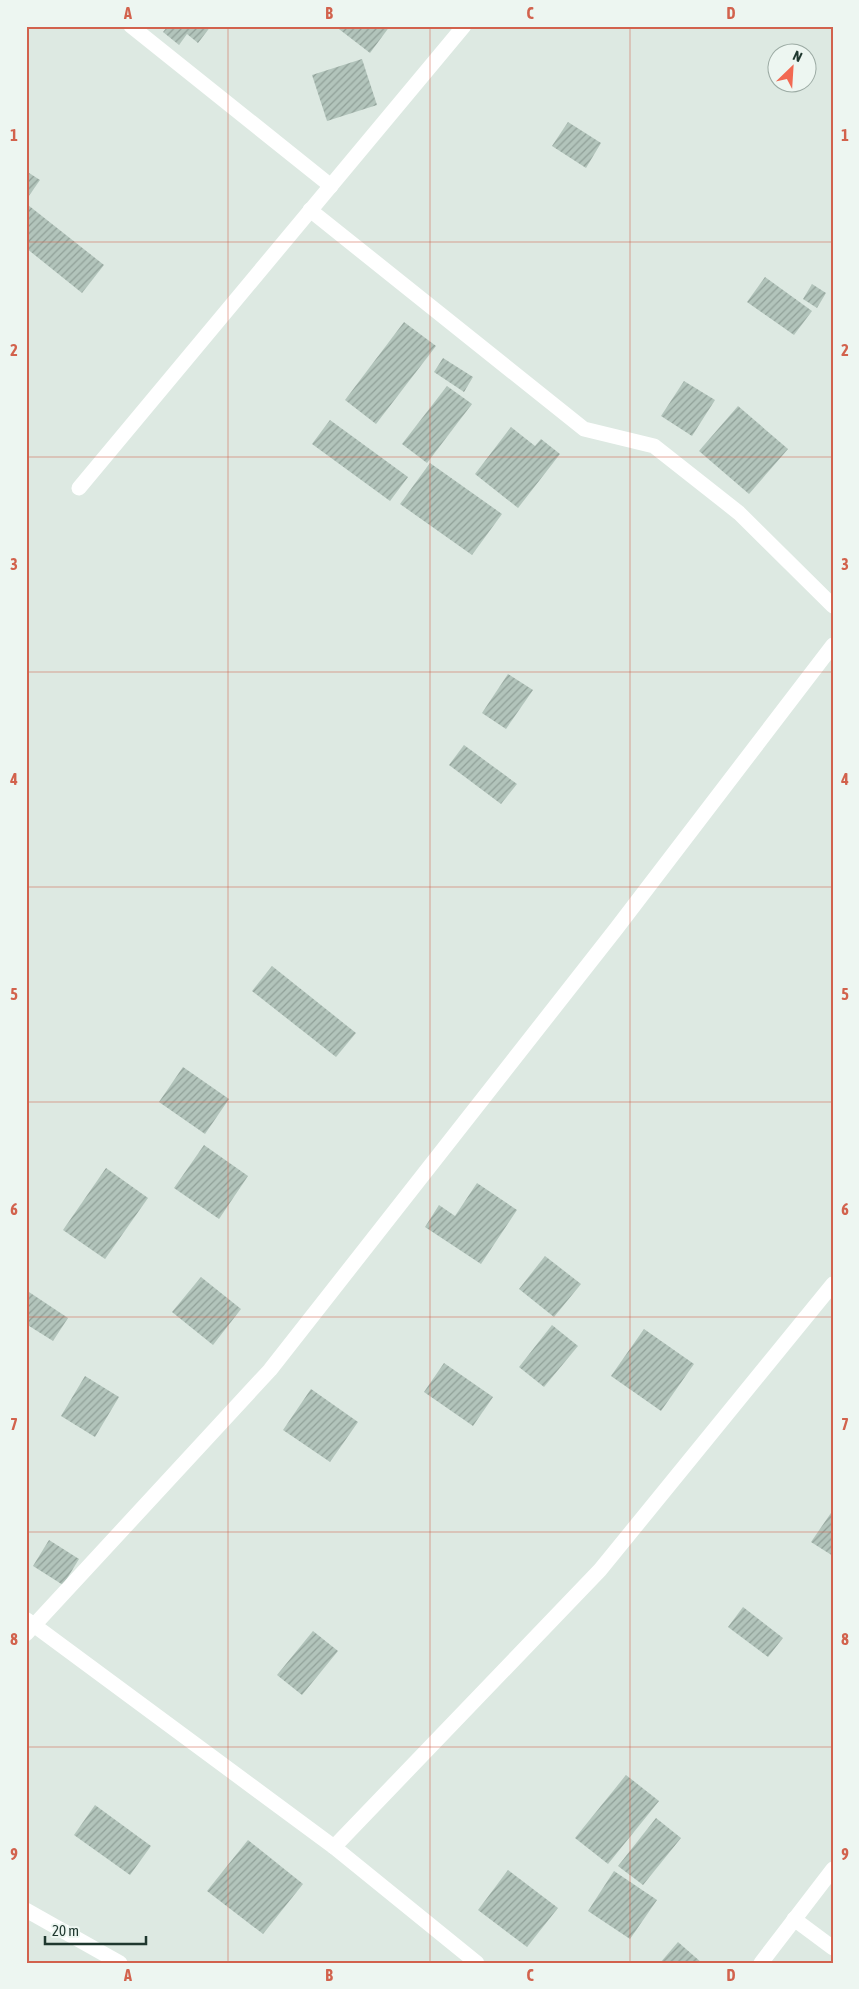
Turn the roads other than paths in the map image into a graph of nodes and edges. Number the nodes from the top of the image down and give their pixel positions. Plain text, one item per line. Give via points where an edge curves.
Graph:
1 (131, 26) edge
2 (464, 26) edge
3 (330, 186) junction
4 (310, 210) junction
5 (79, 488) dead end
6 (833, 606) edge
7 (833, 645) edge
8 (833, 1284) edge
9 (29, 1626) edge
10 (334, 1847) junction
11 (833, 1869) edge
12 (26, 1910) edge
13 (794, 1919) junction
14 (833, 1948) edge
15 (120, 1963) edge
16 (477, 1963) edge
17 (761, 1963) edge

1 - 3 street
2 - 3 street
3 - 4 street
4 - 5 street
4 - 6 street via 584,429 654,446 739,514
7 - 9 street via 616,929 270,1370
8 - 10 street via 600,1570
9 - 10 street
10 - 16 street
11 - 13 street
12 - 15 street
13 - 14 street
13 - 17 street

